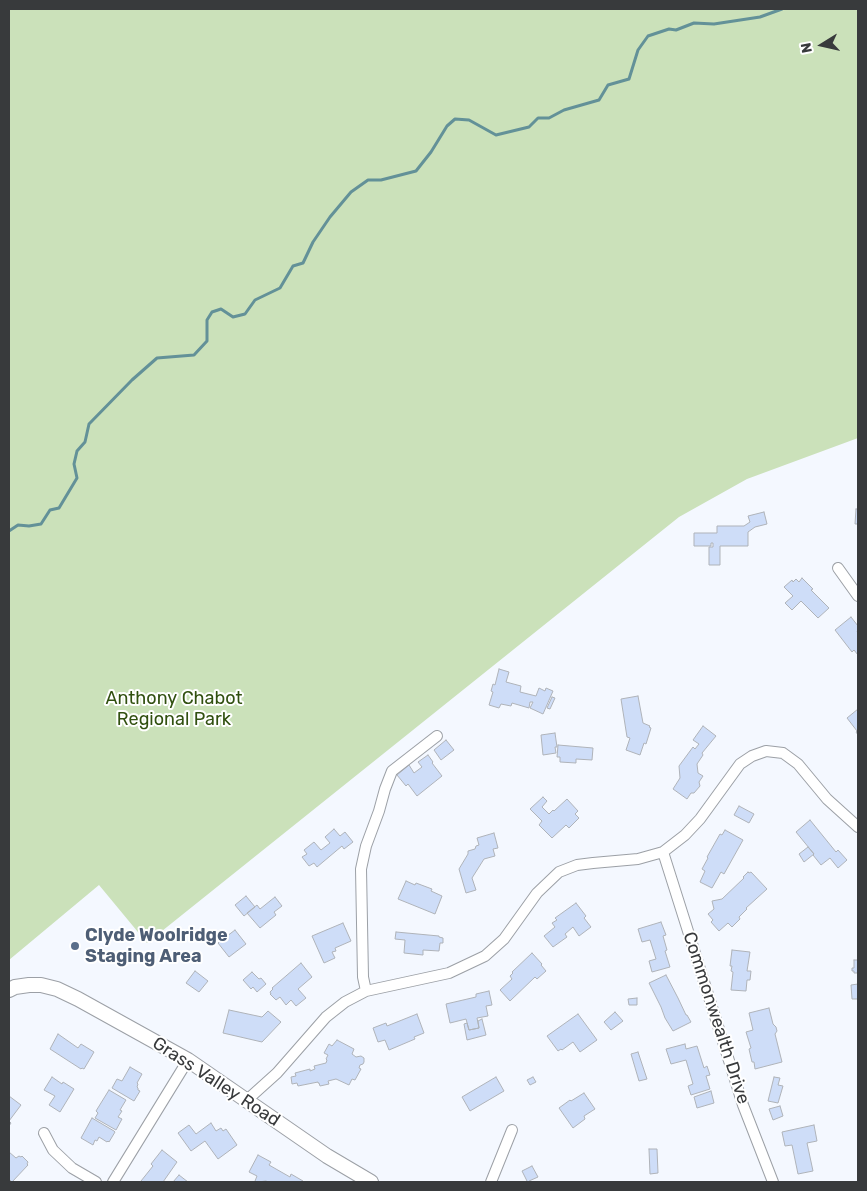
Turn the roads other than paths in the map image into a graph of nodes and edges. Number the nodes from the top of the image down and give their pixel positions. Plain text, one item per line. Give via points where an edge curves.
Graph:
1 (838, 568) dead end
2 (858, 596) edge
3 (437, 736) dead end
4 (858, 827) edge
5 (663, 852) junction
6 (9, 990) edge
7 (366, 991) junction
8 (188, 1060) junction
9 (247, 1100) junction
10 (512, 1130) dead end
11 (44, 1133) dead end
12 (96, 1182) edge
13 (113, 1182) edge
14 (371, 1182) edge
15 (492, 1182) edge
16 (773, 1182) edge

1 - 2 street
3 - 7 street via 392,771 366,846 361,869
4 - 5 street via 827,799 798,764 783,753 766,751 740,764 700,818
5 - 7 street via 638,859 593,862 559,872 537,893 504,938 484,956 448,973
5 - 16 street, Commonwealth Drive via 743,1105
6 - 8 main road, Grass Valley Road via 29,985 57,989
7 - 9 street via 326,1017 277,1073
8 - 9 main road, Grass Valley Road
8 - 13 street
9 - 14 main road, Grass Valley Road via 327,1156
10 - 15 street
11 - 12 street via 53,1150 72,1168

